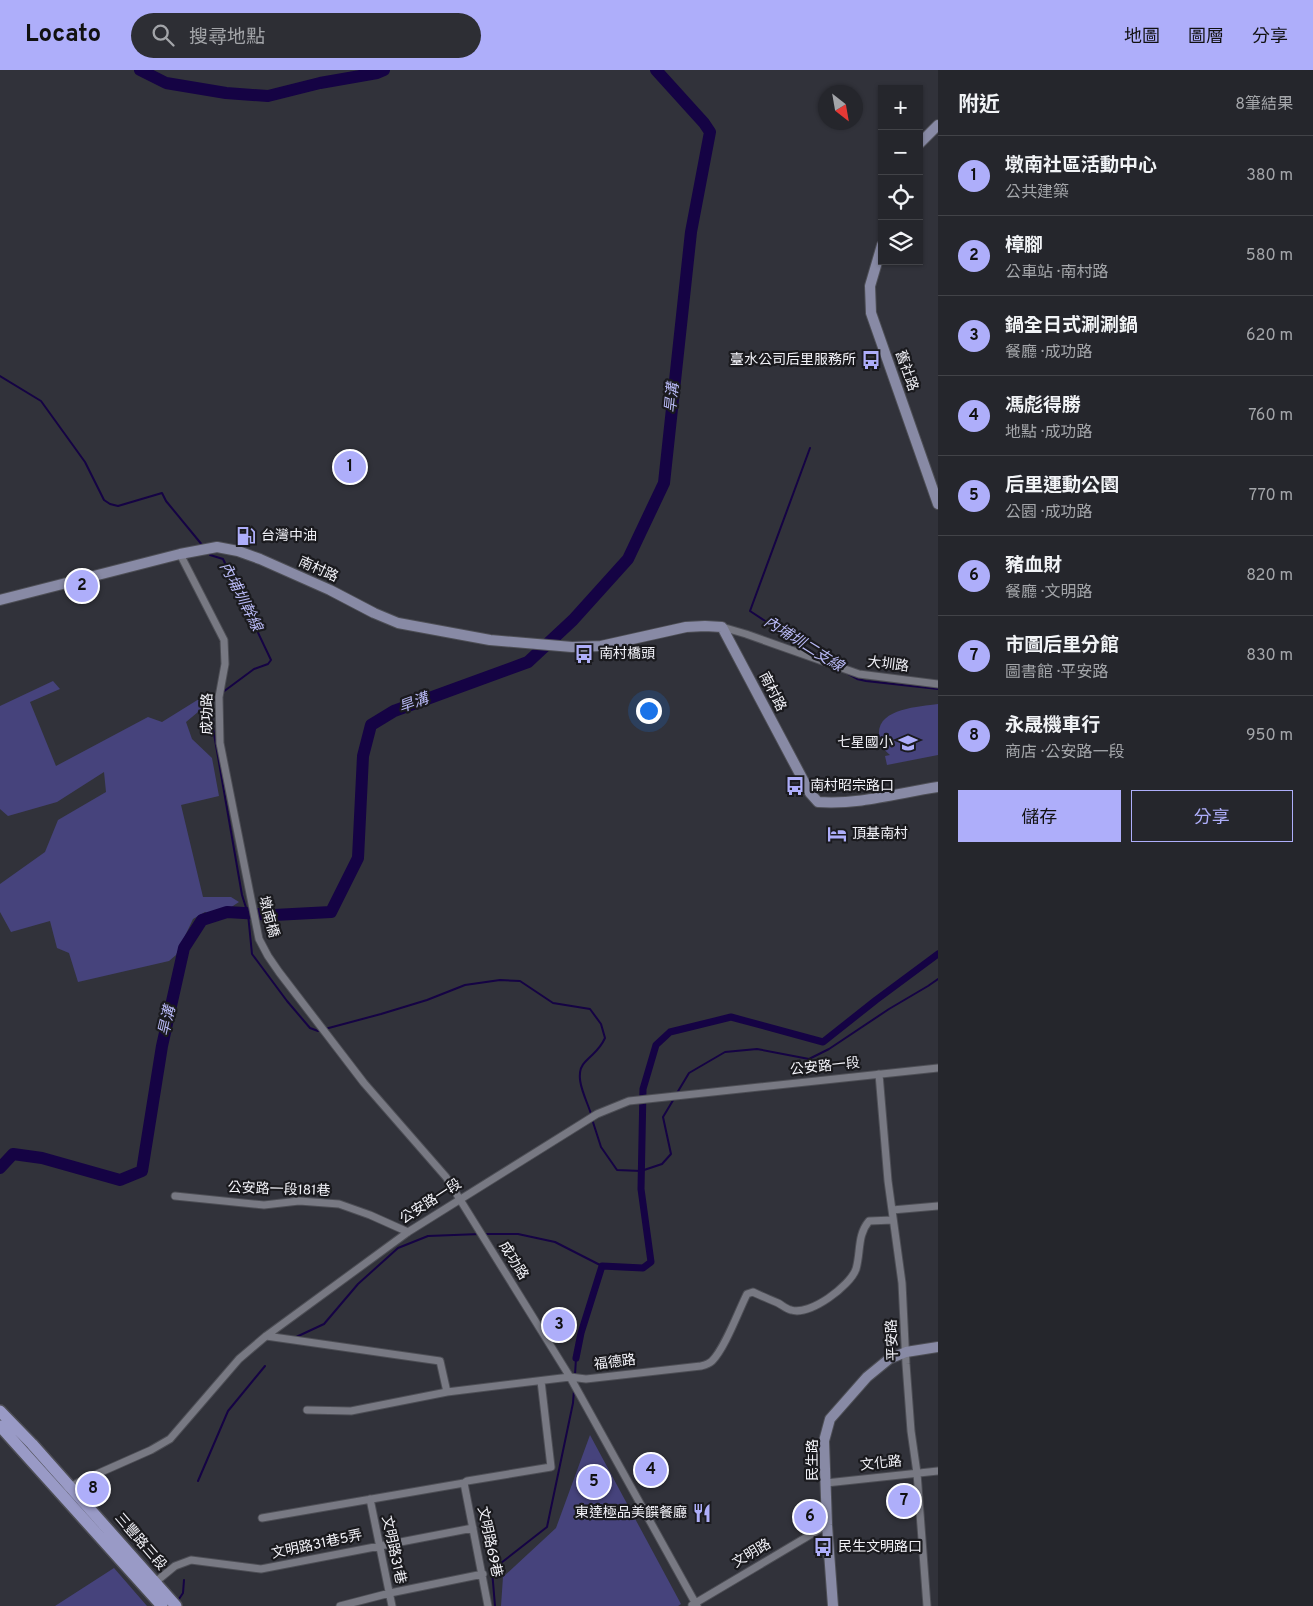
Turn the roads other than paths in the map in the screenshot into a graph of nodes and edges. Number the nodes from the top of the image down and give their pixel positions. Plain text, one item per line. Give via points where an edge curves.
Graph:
1 (938, 125) edge
2 (923, 140) edge
3 (878, 259) edge
4 (938, 504) edge
5 (180, 554) junction
6 (0, 600) edge
7 (722, 627) junction
8 (938, 684) edge
9 (938, 787) edge
10 (247, 883) joint
11 (268, 956) joint
12 (938, 1068) edge
13 (880, 1074) junction
14 (175, 1196) dead end
15 (460, 1199) junction
16 (938, 1206) edge
17 (892, 1210) junction
18 (892, 1220) junction
19 (408, 1232) junction
20 (266, 1336) junction
21 (938, 1347) edge
22 (906, 1352) junction
23 (570, 1377) junction
24 (541, 1381) junction
25 (447, 1392) junction
26 (307, 1410) dead end
27 (0, 1411) edge
28 (0, 1426) edge
29 (938, 1471) edge
30 (917, 1473) junction
31 (464, 1483) junction
32 (826, 1483) junction
33 (66, 1490) junction
34 (370, 1498) junction
35 (262, 1518) dead end
36 (827, 1524) junction
37 (473, 1528) junction
38 (379, 1545) junction
39 (483, 1574) junction
40 (151, 1586) junction
41 (390, 1593) junction
42 (166, 1604) edge
43 (695, 1605) edge
44 (340, 1606) edge
45 (392, 1606) edge
46 (488, 1606) edge
47 (833, 1606) edge
48 (927, 1606) edge

1 - 2 street
3 - 4 street, 舊社路 via 870,286 871,313
5 - 6 street, 南村路
5 - 7 street, 南村路 via 217,547 238,551 398,623 490,640 564,647 601,646 686,627
5 - 10 street, 成功路 via 224,640 225,664 219,697 220,743
7 - 8 street, 大圳路 via 859,674
7 - 9 street, 南村路 via 810,793 818,802 867,801
10 - 11 street, 墩南橋 via 259,938
11 - 15 street, 成功路 via 364,1083 446,1177
12 - 13 street, 公安路一段
13 - 15 street, 公安路一段 via 629,1101 597,1114
13 - 17 street, 平安路
14 - 19 street, 公安路一段181巷 via 264,1205 299,1201 338,1204
15 - 19 street, 公安路一段
15 - 23 street, 成功路
16 - 17 street
17 - 18 street, 平安路
18 - 22 street, 平安路 via 902,1283
18 - 23 street, 福德路 via 869,1221 860,1239 858,1262 851,1278 812,1308 792,1311 753,1292 747,1294 710,1364 586,1379
19 - 20 street, 公安路一段
20 - 25 street via 440,1361
20 - 33 street, 公安路一段 via 239,1359 170,1439
21 - 22 street, 民生路
22 - 30 street, 平安路
22 - 32 street, 民生路 via 867,1377 830,1419 824,1441
23 - 24 street, 福德路
23 - 43 street, 成功路
24 - 25 street, 福德路
24 - 31 street via 551,1467
25 - 26 street, 福德路 via 351,1411
27 - 33 main road, 三豐路三段
28 - 33 main road, 三豐路三段
29 - 30 street, 文化路
30 - 32 street, 文化路
30 - 48 street, 平安路
31 - 34 street
31 - 37 street, 文明路69巷
32 - 36 street, 民生路
33 - 40 main road, 三豐路三段
34 - 35 street
34 - 38 street, 文明路31巷
36 - 43 street, 文明路
36 - 47 street, 民生路
37 - 38 street, 文明路31巷5弄
37 - 39 street, 文明路69巷
38 - 40 street, 文明路31巷5弄 via 261,1570 191,1560 175,1566
38 - 41 street, 文明路31巷
39 - 41 street
39 - 46 street, 文明路69巷
40 - 42 main road, 三豐路三段
41 - 44 street
41 - 45 street, 文明路31巷

